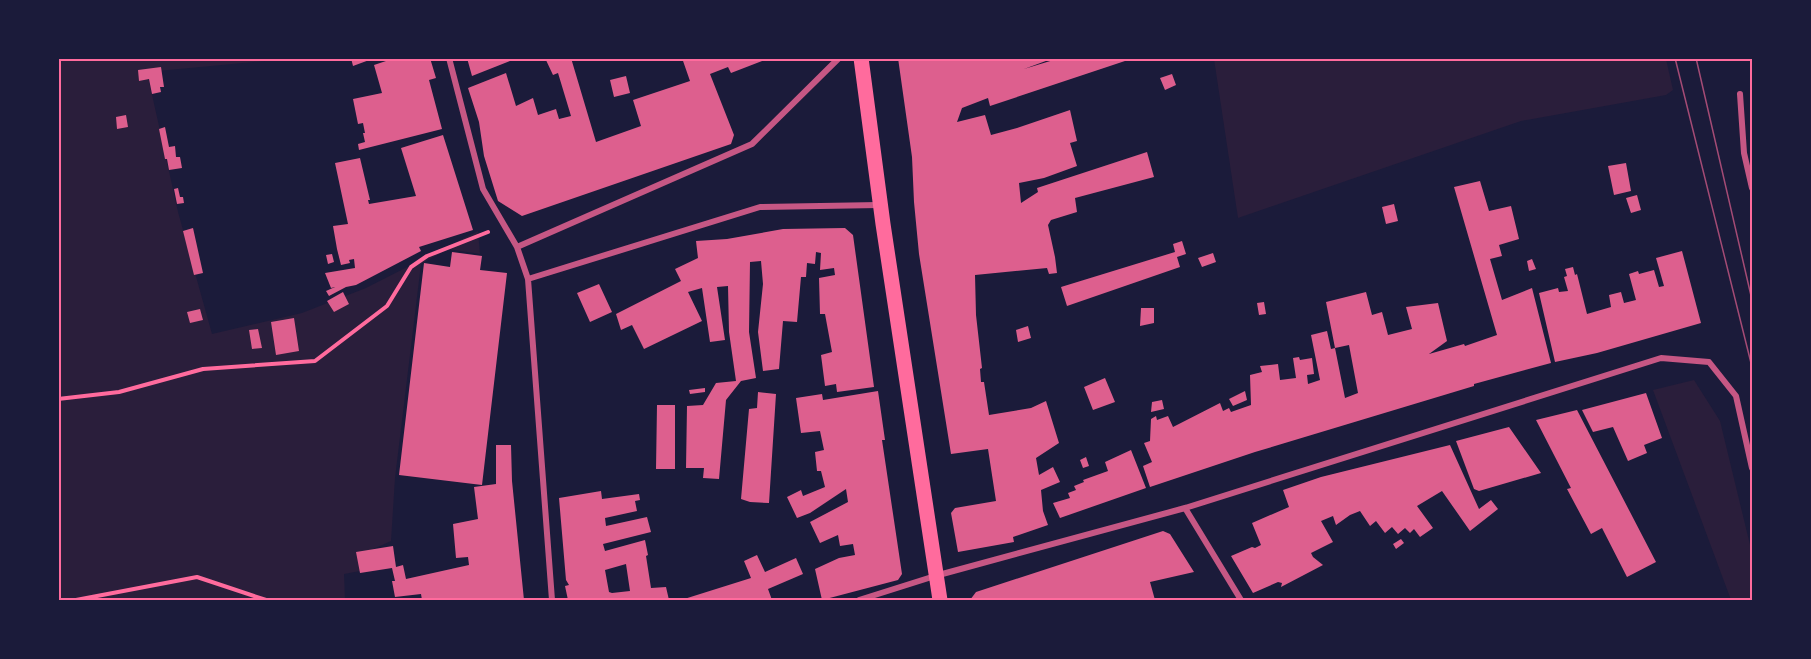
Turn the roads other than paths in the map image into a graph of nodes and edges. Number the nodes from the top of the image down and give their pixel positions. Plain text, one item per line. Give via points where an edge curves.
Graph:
1 (449, 58) edge
2 (839, 58) edge
3 (861, 58) edge
4 (1740, 94) dead end
5 (1752, 188) edge
6 (881, 205) junction
7 (517, 247) junction
8 (528, 279) junction
9 (1752, 468) edge
10 (1185, 508) junction
11 (935, 576) junction
12 (552, 600) edge
13 (860, 600) edge
14 (940, 600) edge
15 (1241, 600) edge

1 - 7 street via 483,189
2 - 7 street via 752,144
3 - 6 main road
4 - 5 street via 1744,153
6 - 8 street via 760,207
6 - 11 main road
7 - 8 street
8 - 12 street
9 - 10 street via 1736,396 1709,362 1661,358
10 - 11 street
10 - 15 street
11 - 13 street
11 - 14 main road

